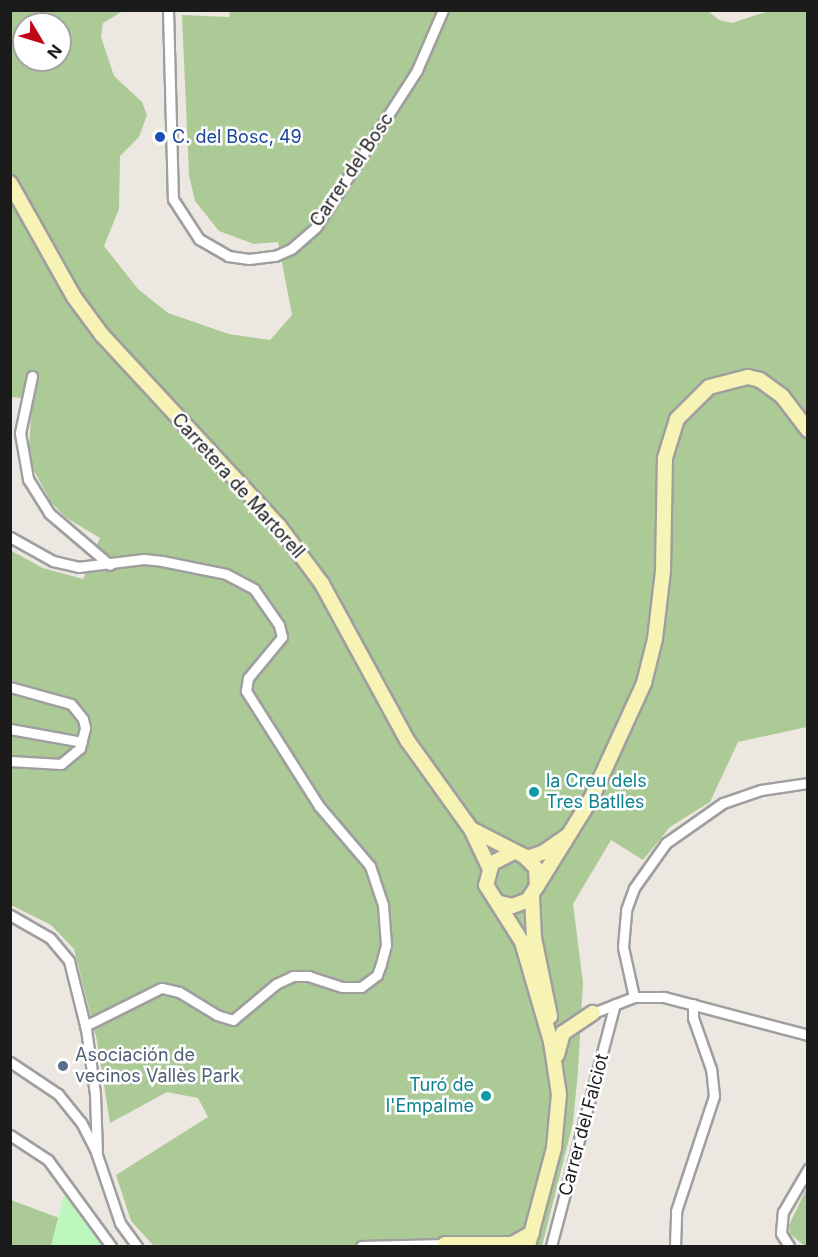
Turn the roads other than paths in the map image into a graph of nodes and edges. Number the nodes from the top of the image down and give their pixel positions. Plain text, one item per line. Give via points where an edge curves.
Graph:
1 (168, 10) edge
2 (443, 10) edge
3 (10, 183) edge
4 (32, 376) dead end
5 (807, 430) edge
6 (10, 537) edge
7 (110, 565) junction
8 (10, 687) edge
9 (10, 729) edge
10 (82, 742) junction
11 (10, 761) edge
12 (807, 783) edge
13 (577, 826) junction
14 (471, 829) junction
15 (512, 853) junction
16 (527, 858) junction
17 (489, 867) junction
18 (535, 891) junction
19 (500, 903) junction
20 (10, 915) edge
21 (634, 997) junction
22 (615, 1004) junction
23 (693, 1004) junction
24 (549, 1010) junction
25 (593, 1012) junction
26 (85, 1026) junction
27 (807, 1035) edge
28 (551, 1042) junction
29 (10, 1062) edge
30 (555, 1063) junction
31 (10, 1135) edge
32 (97, 1155) junction
33 (807, 1169) edge
34 (530, 1240) edge
35 (448, 1245) edge
36 (479, 1245) edge
37 (111, 1246) edge
38 (137, 1246) edge
39 (361, 1246) edge
40 (551, 1246) edge
41 (675, 1246) edge
42 (789, 1246) edge

1 - 2 street, Carrer del Bosc via 173,199 191,230 207,245 228,256 249,259 275,256 291,249 316,227 417,70
3 - 14 main road, Carretera de Martorell via 74,297 102,335 272,519 306,562 407,740
4 - 7 street via 20,433 28,479 48,513
5 - 13 main road via 782,396 760,380 748,377 709,387 677,420 665,458 663,571 647,672 631,717
6 - 7 street via 53,561 78,567
7 - 26 street via 144,559 188,565 238,578 261,598 282,637 248,678 246,691 318,806 370,866 383,905 386,945 377,975 361,987 342,987 309,975 293,976 276,984 233,1020 179,992 160,988
8 - 10 street via 71,704 83,719
9 - 10 street
10 - 11 street via 61,764
12 - 21 street via 761,790 723,803 666,843 634,888 626,910 624,948
13 - 16 main road via 559,843
13 - 18 main road
14 - 15 main road, Carretera de Martorell
14 - 17 main road, Carretera de Martorell
15 - 16 main road, Carretera de Martorell
15 - 17 main road via 501,856
16 - 18 main road, Carretera de Martorell via 536,868
17 - 19 main road, Carretera de Martorell via 486,885
18 - 19 main road via 517,905
18 - 24 main road, Carretera de Martorell via 535,946
19 - 28 main road, Carretera de Martorell via 522,942
20 - 26 street via 50,938 64,951
21 - 22 street
21 - 23 street via 664,997
22 - 25 street
22 - 40 street, Carrer del Falciot
23 - 27 street
23 - 41 street via 693,1018 711,1069 714,1096 676,1210
24 - 25 main road via 567,1018
24 - 28 main road, Carretera de Martorell
25 - 30 main road via 562,1033
26 - 32 street via 95,1094
28 - 30 main road, Carretera de Martorell
29 - 32 street via 58,1094 81,1122
30 - 34 main road, Carretera de Martorell via 559,1094 556,1134
31 - 37 street via 48,1160
32 - 38 street via 120,1223
33 - 42 street via 783,1212 781,1233
34 - 36 main road
35 - 36 main road
35 - 39 street

